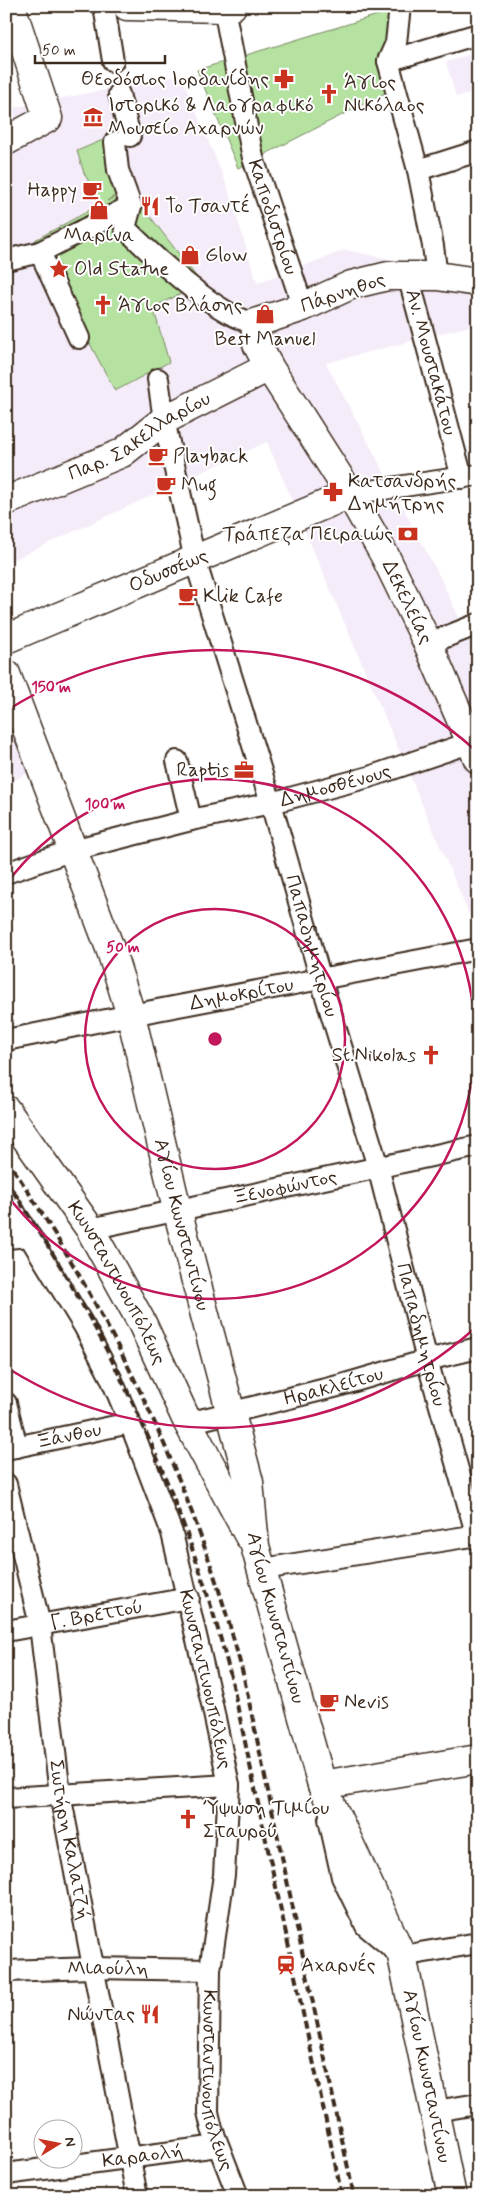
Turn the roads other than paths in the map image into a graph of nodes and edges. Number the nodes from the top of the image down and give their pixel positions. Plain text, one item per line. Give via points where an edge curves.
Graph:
1 (11, 6) edge
2 (104, 6) edge
3 (127, 6) edge
4 (400, 6) edge
5 (228, 7) edge
6 (478, 34) edge
7 (14, 43) edge
8 (388, 60) junction
9 (113, 61) dead end
10 (119, 94) dead end
11 (6, 141) edge
12 (478, 151) edge
13 (418, 170) junction
14 (131, 206) junction
15 (40, 252) junction
16 (6, 260) edge
17 (408, 275) junction
18 (436, 276) junction
19 (478, 282) edge
20 (303, 307) junction
21 (262, 320) junction
22 (79, 338) dead end
23 (269, 367) junction
24 (158, 379) dead end
25 (164, 420) junction
26 (470, 477) edge
27 (350, 494) junction
28 (6, 501) edge
29 (195, 560) junction
30 (478, 624) edge
31 (6, 639) edge
32 (428, 644) junction
33 (6, 674) edge
34 (476, 747) edge
35 (177, 760) dead end
36 (271, 803) junction
37 (191, 820) junction
38 (73, 850) junction
39 (6, 873) edge
40 (478, 949) edge
41 (321, 980) junction
42 (131, 1014) junction
43 (6, 1040) edge
44 (6, 1110) edge
45 (478, 1146) edge
46 (378, 1167) junction
47 (6, 1198) edge
48 (177, 1209) junction
49 (90, 1228) junction
50 (30, 1236) junction
51 (6, 1238) edge
52 (478, 1348) edge
53 (427, 1360) junction
54 (6, 1403) edge
55 (232, 1413) junction
56 (130, 1423) junction
57 (188, 1423) junction
58 (12, 1448) edge
59 (6, 1484) edge
60 (477, 1537) edge
61 (259, 1558) junction
62 (189, 1598) junction
63 (40, 1625) junction
64 (6, 1631) edge
65 (478, 1759) edge
66 (229, 1785) junction
67 (322, 1785) junction
68 (60, 1794) junction
69 (6, 1798) edge
70 (478, 1943) edge
71 (402, 1956) junction
72 (92, 1968) junction
73 (210, 1970) junction
74 (6, 1971) edge
75 (478, 2104) edge
76 (435, 2111) junction
77 (218, 2146) junction
78 (129, 2156) junction
79 (6, 2174) edge
80 (137, 2196) edge
81 (238, 2196) edge
82 (452, 2196) edge

1 - 7 main road
2 - 9 street
3 - 5 main road
4 - 8 street via 396,42
5 - 20 street, Καποδιστρίου via 253,158
6 - 8 street
7 - 11 main road via 48,118
8 - 13 street, Αν. Μουστακάτου
10 - 14 street via 123,139 118,170
12 - 13 street
13 - 18 street, Αν. Μουστακάτου
14 - 15 street
14 - 21 street via 125,228 170,271 245,322
15 - 16 street
15 - 22 street
17 - 18 main road, Πάρνηθος
17 - 20 main road, Πάρνηθος via 369,279
17 - 26 street, Αν. Μουστακάτου
18 - 19 main road, Πάρνηθος
20 - 21 main road, Πάρνηθος
21 - 23 main road, Δεκελείας via 257,344
23 - 25 main road, Παρ. Σακελλαρίου
23 - 27 main road, Δεκελείας
24 - 25 street, Παπαδημητρίου
25 - 28 main road, Παρ. Σακελλαρίου via 122,453
25 - 29 street, Παπαδημητρίου
26 - 27 street, Οδυσσέως
27 - 29 main road, Οδυσσέως
27 - 32 main road, Δεκελείας
29 - 31 main road, Οδυσσέως
29 - 36 street, Παπαδημητρίου
30 - 32 street
32 - 34 main road, Δεκελείας
33 - 38 main road, Αγίου Κωνσταντίνου
34 - 36 street, Δημοσθένους
35 - 37 street
36 - 37 street, Δημοσθένους
36 - 41 street, Παπαδημητρίου
37 - 38 street, Δημοσθένους
38 - 39 street, Δημοσθένους
38 - 42 main road, Αγίου Κωνσταντίνου
40 - 41 street, Δημοκρίτου
41 - 42 street, Δημοκρίτου
41 - 46 street, Παπαδημητρίου
42 - 43 street, Δημοκρίτου
42 - 48 main road, Αγίου Κωνσταντίνου
44 - 49 main road, Κωνσταντινουπόλεως
45 - 46 street, Ξενοφώντος
46 - 48 street, Ξενοφώντος
46 - 53 street, Παπαδημητρίου
47 - 50 street, Κωνσταντινουπόλεως
48 - 49 street, Ξενοφώντος
48 - 55 main road, Αγίου Κωνσταντίνου
49 - 57 main road, Κωνσταντινουπόλεως via 142,1323
50 - 51 street
50 - 56 street, Κωνσταντινουπόλεως via 84,1326
52 - 53 street, Ηρακλείτου
53 - 55 street, Ηρακλείτου
53 - 60 street, Παπαδημητρίου
54 - 58 street
55 - 57 street, Ηρακλείτου
55 - 61 main road, Αγίου Κωνσταντίνου via 249,1482
56 - 58 street, Ξάνθου
56 - 62 street, Κωνσταντινουπόλεως via 172,1533
57 - 61 main road, Κωνσταντινουπόλεως
59 - 63 street, Σωτήρη Καλατζή
60 - 61 street
61 - 67 main road, Αγίου Κωνσταντίνου
62 - 63 street, Γ. Βρεττού
62 - 66 street, Κωνσταντινουπόλεως
63 - 64 street, Γ. Βρεττού
63 - 68 street, Σωτήρη Καλατζή
65 - 67 main road
66 - 68 street
66 - 73 street, Κωνσταντινουπόλεως via 224,1875
67 - 71 main road, Αγίου Κωνσταντίνου
68 - 69 street
68 - 72 street, Σωτήρη Καλατζή
70 - 71 street
71 - 76 main road, Αγίου Κωνσταντίνου
72 - 73 street, Μιαούλη
72 - 74 street, Μιαούλη
72 - 78 street, Σωτήρη Καλατζή
73 - 77 street, Κωνσταντινουπόλεως via 208,2112
75 - 76 street
76 - 82 main road, Αγίου Κωνσταντίνου
77 - 78 street, Καραολή
77 - 81 street, Κωνσταντινουπόλεως
78 - 79 street, Καραολή
78 - 80 street, Σωτήρη Καλατζή

